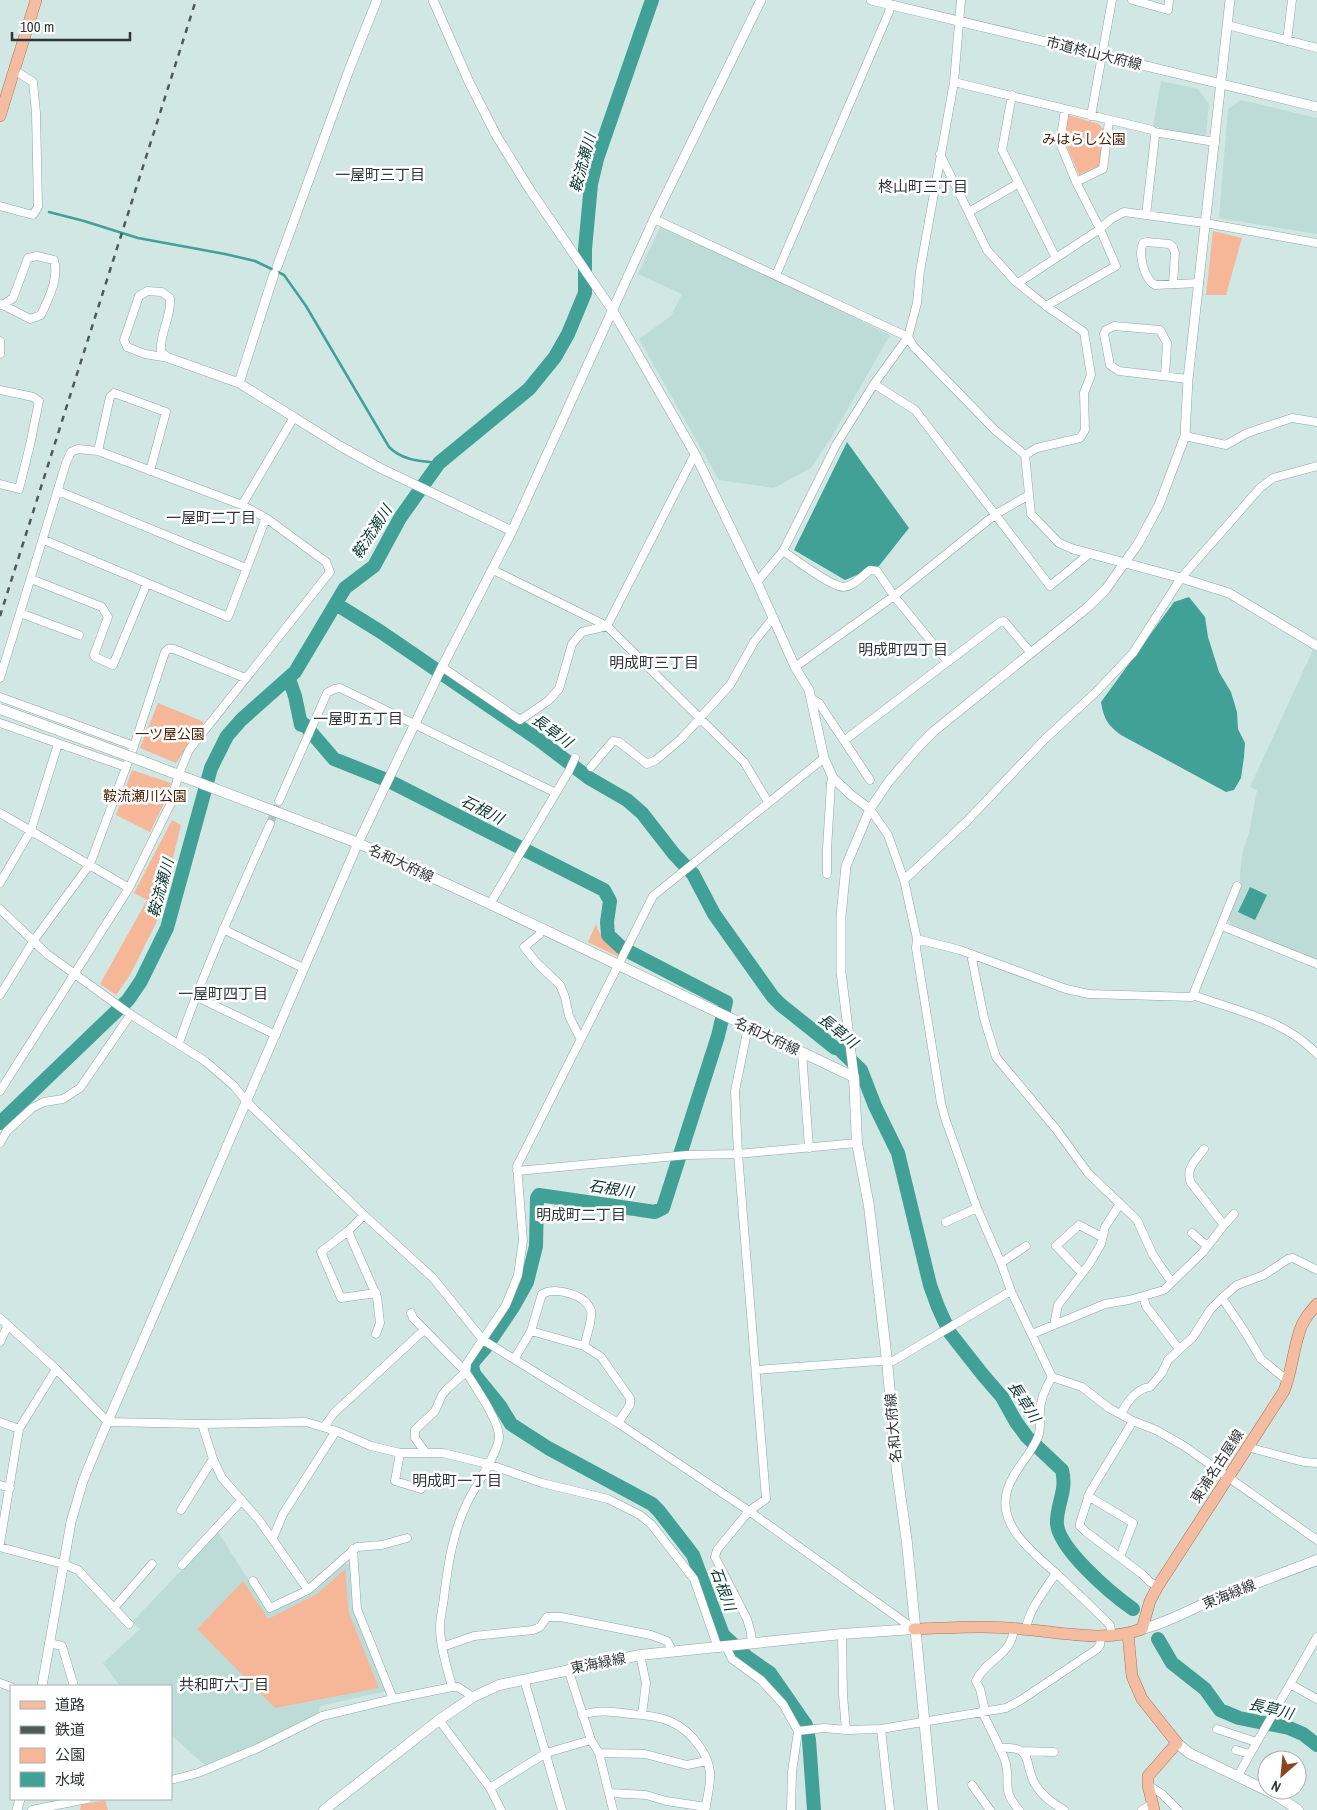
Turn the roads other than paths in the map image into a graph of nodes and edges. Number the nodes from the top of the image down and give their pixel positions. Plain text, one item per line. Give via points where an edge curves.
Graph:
1 (36, 0) edge
2 (378, 0) edge
3 (433, 0) edge
4 (761, 0) edge
5 (871, 0) edge
6 (961, 0) edge
7 (1112, 0) edge
8 (1132, 0) edge
9 (1169, 0) edge
10 (1230, 0) edge
11 (1292, 0) edge
12 (890, 5) junction
13 (959, 20) junction
14 (1227, 25) junction
15 (1287, 41) junction
16 (1317, 48) edge
17 (1101, 55) junction
18 (14, 70) junction
19 (954, 82) junction
20 (1221, 85) junction
21 (1012, 95) junction
22 (1317, 108) edge
23 (1065, 110) junction
24 (0, 116) edge
25 (1091, 116) junction
26 (1108, 121) junction
27 (1154, 132) junction
28 (1214, 142) junction
29 (940, 154) junction
30 (1076, 182) junction
31 (1019, 184) junction
32 (0, 206) edge
33 (969, 212) junction
34 (1146, 215) junction
35 (654, 219) junction
36 (1205, 223) junction
37 (1100, 229) junction
38 (1317, 242) edge
39 (1056, 258) junction
40 (776, 275) junction
41 (1199, 282) junction
42 (1018, 283) junction
43 (1173, 284) junction
44 (2, 305) edge
45 (1046, 306) junction
46 (613, 311) junction
47 (908, 337) junction
48 (0, 340) edge
49 (0, 354) edge
50 (169, 358) junction
51 (1165, 376) junction
52 (1188, 379) junction
53 (239, 383) junction
54 (874, 384) junction
55 (0, 390) edge
56 (294, 417) junction
57 (1317, 422) edge
58 (1185, 436) junction
59 (98, 450) junction
60 (694, 454) junction
61 (1026, 455) junction
62 (1317, 466) edge
63 (150, 471) junction
64 (0, 484) edge
65 (58, 491) junction
66 (1029, 495) junction
67 (242, 505) junction
68 (996, 514) junction
69 (266, 518) junction
70 (512, 531) junction
71 (44, 540) junction
72 (1073, 549) joint
73 (783, 551) junction
74 (1089, 554) junction
75 (1125, 562) junction
76 (246, 568) junction
77 (493, 570) junction
78 (1181, 578) junction
79 (31, 579) junction
80 (757, 582) junction
81 (147, 584) junction
82 (894, 596) junction
83 (20, 613) junction
84 (773, 618) junction
85 (607, 626) junction
86 (79, 635) dead end
87 (1317, 646) edge
88 (1031, 653) junction
89 (948, 662) junction
90 (442, 667) junction
91 (795, 667) junction
92 (0, 678) edge
93 (245, 678) junction
94 (0, 696) edge
95 (812, 699) junction
96 (0, 709) edge
97 (698, 718) junction
98 (0, 723) edge
99 (415, 724) junction
100 (845, 740) junction
101 (58, 744) junction
102 (134, 746) junction
103 (575, 758) dead end
104 (824, 758) junction
105 (126, 767) junction
106 (591, 767) dead end
107 (181, 775) junction
108 (833, 778) junction
109 (870, 780) dead end
110 (556, 793) junction
111 (279, 801) tunnel mouth
112 (768, 802) junction
113 (870, 809) junction
114 (0, 813) edge
115 (270, 824) tunnel mouth
116 (31, 830) junction
117 (358, 843) junction
118 (90, 864) junction
119 (827, 874) dead end
120 (904, 880) junction
121 (0, 883) edge
122 (1237, 886) dead end
123 (129, 888) junction
124 (490, 904) junction
125 (0, 909) edge
126 (1222, 926) junction
127 (223, 929) junction
128 (542, 929) junction
129 (917, 939) junction
130 (34, 940) junction
131 (971, 954) junction
132 (1317, 964) edge
133 (619, 965) junction
134 (303, 968) junction
135 (74, 974) junction
136 (1, 991) edge
137 (1193, 995) junction
138 (195, 996) junction
139 (131, 1014) junction
140 (748, 1027) junction
141 (276, 1035) junction
142 (582, 1038) junction
143 (179, 1043) junction
144 (1316, 1050) edge
145 (802, 1052) junction
146 (853, 1073) junction
147 (0, 1091) edge
148 (247, 1102) junction
149 (0, 1143) edge
150 (857, 1143) junction
151 (809, 1148) junction
152 (1204, 1149) dead end
153 (738, 1154) junction
154 (517, 1172) junction
155 (1120, 1204) junction
156 (977, 1208) junction
157 (1234, 1214) dead end
158 (364, 1215) junction
159 (946, 1222) dead end
160 (1224, 1225) junction
161 (348, 1231) junction
162 (1192, 1233) dead end
163 (1102, 1237) junction
164 (1026, 1246) dead end
165 (1207, 1246) junction
166 (1001, 1263) junction
167 (1317, 1270) edge
168 (1082, 1273) junction
169 (1170, 1280) dead end
170 (1011, 1291) junction
171 (376, 1293) junction
172 (1143, 1296) junction
173 (1222, 1298) junction
174 (1317, 1304) edge
175 (412, 1313) dead end
176 (0, 1318) edge
177 (8, 1325) junction
178 (1054, 1325) junction
179 (424, 1330) junction
180 (531, 1331) junction
181 (376, 1334) dead end
182 (1032, 1334) junction
183 (0, 1342) edge
184 (487, 1342) junction
185 (584, 1346) junction
186 (1179, 1349) junction
187 (515, 1358) junction
188 (887, 1361) junction
189 (56, 1369) junction
190 (756, 1370) junction
191 (466, 1372) junction
192 (1052, 1377) junction
193 (1288, 1381) junction
194 (1121, 1414) junction
195 (1133, 1421) junction
196 (0, 1422) edge
197 (108, 1422) junction
198 (618, 1423) junction
199 (202, 1424) junction
200 (324, 1427) junction
201 (19, 1429) junction
202 (336, 1431) junction
203 (1247, 1448) junction
204 (400, 1453) junction
205 (426, 1453) junction
206 (213, 1459) junction
207 (1317, 1463) edge
208 (488, 1464) junction
209 (1228, 1477) junction
210 (0, 1485) edge
211 (10, 1488) junction
212 (421, 1489) dead end
213 (1088, 1496) junction
214 (242, 1500) junction
215 (181, 1510) dead end
216 (749, 1510) junction
217 (1316, 1537) edge
218 (273, 1538) junction
219 (408, 1538) dead end
220 (0, 1543) edge
221 (0, 1547) edge
222 (353, 1549) junction
223 (1120, 1557) junction
224 (1317, 1560) edge
225 (63, 1564) junction
226 (152, 1564) dead end
227 (182, 1565) dead end
228 (1056, 1573) junction
229 (253, 1581) dead end
230 (1158, 1586) junction
231 (308, 1590) junction
232 (114, 1608) junction
233 (129, 1624) dead end
234 (1014, 1628) junction
235 (914, 1629) junction
236 (1026, 1629) junction
237 (1142, 1629) junction
238 (842, 1634) junction
239 (1128, 1634) junction
240 (1106, 1636) junction
241 (1317, 1637) edge
242 (49, 1643) junction
243 (749, 1644) junction
244 (442, 1647) junction
245 (724, 1647) junction
246 (671, 1652) junction
247 (640, 1655) junction
248 (568, 1669) junction
249 (524, 1679) junction
250 (1290, 1684) junction
251 (42, 1685) edge
252 (74, 1685) edge
253 (452, 1687) junction
254 (473, 1697) junction
255 (393, 1699) junction
256 (1317, 1699) edge
257 (984, 1711) junction
258 (582, 1715) junction
259 (642, 1715) junction
260 (439, 1720) junction
261 (924, 1721) junction
262 (1217, 1728) dead end
263 (881, 1729) junction
264 (846, 1730) junction
265 (798, 1731) junction
266 (591, 1740) junction
267 (1256, 1742) junction
268 (1177, 1743) junction
269 (999, 1748) junction
270 (1236, 1750) dead end
271 (1022, 1751) junction
272 (1054, 1752) dead end
273 (546, 1753) junction
274 (599, 1753) junction
275 (1249, 1754) junction
276 (707, 1761) junction
277 (1237, 1777) junction
278 (172, 1780) edge
279 (972, 1785) dead end
280 (1148, 1785) junction
281 (490, 1788) junction
282 (610, 1793) junction
283 (75, 1800) edge
284 (706, 1808) edge
285 (1150, 1808) edge
286 (559, 1809) edge
287 (32, 1810) edge
288 (74, 1810) edge
289 (324, 1810) edge
290 (502, 1810) edge
291 (613, 1810) edge
292 (791, 1810) edge
293 (890, 1810) edge
294 (932, 1810) edge
295 (990, 1810) edge
296 (1019, 1810) edge
297 (1064, 1810) edge
298 (1178, 1810) edge
299 (1298, 1810) edge

1 - 18 main road
2 - 53 street via 276,270
3 - 46 street via 496,135
4 - 35 street
5 - 12 street, 市道柊山大府線
6 - 13 street
7 - 17 street
8 - 9 street via 1168,10
10 - 14 street
11 - 15 street
12 - 13 street, 市道柊山大府線
12 - 40 street
13 - 17 street, 市道柊山大府線
13 - 19 street
14 - 15 street
14 - 20 street
15 - 16 street
17 - 20 street, 市道柊山大府線
17 - 25 street
18 - 24 main road
18 - 32 street via 33,82 38,207 33,215
19 - 21 street
19 - 29 street
20 - 22 street, 市道柊山大府線
20 - 28 street
21 - 23 street
21 - 31 street via 1002,150
23 - 25 street
23 - 30 street via 1060,143
25 - 26 street
26 - 27 street
26 - 30 street via 1103,169
27 - 28 street
27 - 34 street
28 - 36 street
29 - 33 street
29 - 47 street via 917,303
30 - 37 street
31 - 33 street
31 - 39 street
33 - 42 street via 987,250
34 - 36 street
34 - 37 street via 1124,212
35 - 40 street
35 - 46 street
36 - 38 street
36 - 41 street
37 - 39 street
37 - 45 street via 1116,266
39 - 42 street
40 - 47 street
41 - 43 street
41 - 52 street
42 - 45 street
43 - 43 street via 1155,285 1147,278 1140,250 1143,243 1173,247
44 - 44 street via 13,298 28,258 37,256 54,260 57,271 41,315 30,319
45 - 61 street via 1084,332 1091,375 1084,393 1085,430 1080,438 1037,448
46 - 60 street
46 - 70 street
47 - 54 street
47 - 61 street via 995,430
48 - 49 street
50 - 50 street via 127,347 124,340 139,296 147,291 162,292 170,298 160,341 161,352
50 - 53 street
51 - 51 street via 1113,369 1104,334 1106,330 1114,326 1160,330 1167,342
51 - 52 street
52 - 58 street
53 - 56 street
54 - 68 street via 915,410
54 - 73 street via 836,444
55 - 64 street via 39,401 18,489
56 - 67 street
56 - 70 street via 340,446
57 - 58 street via 1292,418 1247,433 1226,446
58 - 75 street via 1159,505
59 - 63 street
59 - 63 street via 110,397 114,393 166,412
59 - 65 street via 71,452
60 - 80 street
60 - 85 street
61 - 66 street
62 - 78 street via 1273,478 1260,488
63 - 67 street
65 - 71 street
65 - 76 street
66 - 68 street
66 - 72 street via 1031,514 1059,543
67 - 69 street
68 - 74 street via 1050,586
68 - 82 street
69 - 76 street
69 - 93 street via 326,562 330,572
70 - 77 street
71 - 79 street
71 - 81 street
72 - 74 street
73 - 80 street
73 - 82 street via 838,586 854,583 870,570 877,571
74 - 75 street
75 - 78 street
75 - 88 street via 1088,607
76 - 81 street via 228,617
77 - 85 street
77 - 90 street
78 - 87 street via 1228,593
78 - 120 street via 1133,653
79 - 81 street via 102,607 108,617 94,655 113,665
79 - 83 street
80 - 84 street
82 - 89 street
82 - 91 street
83 - 86 street
83 - 92 street
84 - 91 street
84 - 97 street via 754,642 730,685
85 - 90 street via 582,632 572,644 559,689 548,701 520,720
85 - 97 street
88 - 89 street via 1004,621
88 - 113 street via 934,731 889,781
89 - 100 street
90 - 99 street
91 - 95 street
93 - 102 street via 168,649
93 - 107 street via 189,750
94 - 102 street
95 - 100 street via 819,703
95 - 104 street
96 - 107 main road, 名和大府線, bridge
97 - 106 street via 681,739 656,760 647,764 619,742 613,742
97 - 112 street via 744,762
98 - 101 street
99 - 110 street
99 - 111 street via 340,688 334,689 327,693
99 - 117 street
100 - 109 street
101 - 105 street
101 - 116 street
102 - 105 street
103 - 110 street
104 - 108 street
104 - 112 street
105 - 118 street
107 - 117 main road, 名和大府線
107 - 123 street via 170,805
108 - 113 street
108 - 119 street
110 - 124 street
112 - 133 street via 653,896
113 - 120 street via 888,835
113 - 146 street via 846,866 841,916 841,972
114 - 116 street
115 - 127 street
116 - 118 street
116 - 121 street
117 - 124 main road, 名和大府線
117 - 134 street
118 - 123 street
118 - 130 street
120 - 129 street
122 - 126 street
123 - 135 street
124 - 128 main road, 名和大府線
125 - 130 street
126 - 132 street
126 - 137 street
127 - 134 street
127 - 138 street
128 - 133 main road, 名和大府線
128 - 142 street via 524,947 560,985 569,1016
129 - 131 street
129 - 156 street via 941,1103
130 - 135 street
130 - 136 street
131 - 137 street via 1089,994
131 - 155 street via 996,1057 1088,1173
133 - 140 main road, 名和大府線
133 - 142 street
134 - 141 street
135 - 139 street
135 - 147 street
137 - 144 street via 1255,1015
138 - 141 street
138 - 143 street
139 - 143 street
139 - 149 street via 80,1088 63,1099 32,1108 7,1131
140 - 145 main road, 名和大府線
140 - 153 street via 735,1091
141 - 148 street
142 - 154 street via 517,1166
143 - 148 street via 234,1086
145 - 146 main road, 名和大府線
145 - 151 street
146 - 150 main road, 名和大府線
148 - 158 street
148 - 197 street
150 - 151 street
150 - 188 main road, 名和大府線 via 869,1206
151 - 153 street
152 - 160 street via 1189,1169 1189,1178
153 - 154 street via 673,1156
153 - 190 street
154 - 184 street via 523,1240 518,1275
155 - 163 street
155 - 169 street via 1137,1220 1153,1255
156 - 159 street
156 - 166 street
157 - 160 street
158 - 161 street
158 - 184 street via 433,1278
160 - 165 street
161 - 171 street
161 - 171 street via 321,1252 340,1298
162 - 165 street
163 - 168 street
163 - 168 street via 1079,1225 1056,1246
164 - 166 street
165 - 172 street via 1164,1290
166 - 170 street
167 - 173 street via 1297,1260 1288,1260 1264,1275 1237,1285
168 - 178 street via 1058,1305
170 - 182 street
170 - 188 street via 894,1361
171 - 181 street via 380,1323
172 - 178 street via 1105,1304
172 - 186 street via 1146,1306
173 - 186 street via 1193,1337
173 - 193 street via 1261,1360
174 - 193 main road, 東浦名古屋線 via 1300,1330
175 - 179 street
176 - 177 street
177 - 183 street
177 - 189 street
178 - 182 street
179 - 191 street
179 - 200 street via 334,1413
180 - 185 street
180 - 185 street via 542,1294 548,1291 574,1294 589,1305 592,1313
180 - 187 street
182 - 192 street
184 - 187 street
184 - 191 street via 467,1363
185 - 198 street via 601,1357 630,1398 630,1404
186 - 194 street via 1150,1387 1139,1391
187 - 198 street
188 - 190 street
188 - 235 main road, 名和大府線
189 - 197 street
189 - 201 street
190 - 216 street via 766,1499
191 - 205 street via 442,1395 435,1411 415,1430 415,1438
191 - 208 street via 497,1428 499,1438
192 - 194 street via 1082,1387
192 - 228 street via 1040,1412 1037,1439 1010,1482 1004,1504 1015,1530 1029,1550
193 - 203 main road, 東浦名古屋線
194 - 195 street
195 - 209 street via 1184,1446
195 - 213 street
196 - 201 street
197 - 199 street
197 - 225 street via 83,1481
198 - 216 street
199 - 200 street via 306,1422
199 - 206 street
200 - 202 street
201 - 211 street
202 - 204 street via 371,1446
202 - 218 street via 283,1514
203 - 207 street
203 - 209 main road, 東浦名古屋線
204 - 205 street
204 - 212 street via 395,1481
205 - 208 street via 443,1453
206 - 214 street via 222,1478
206 - 215 street
208 - 244 street via 461,1517 450,1555 440,1627
208 - 245 street via 542,1483 608,1499 651,1524 694,1579
209 - 217 street
209 - 230 main road, 東浦名古屋線
210 - 211 street
211 - 220 street
213 - 223 street via 1080,1526
213 - 223 street via 1134,1523
214 - 218 street
214 - 227 street
216 - 235 street
216 - 243 street via 715,1557 747,1619 751,1633
218 - 231 street
219 - 222 street
221 - 225 street
222 - 231 street
222 - 255 street via 357,1609
223 - 230 street
224 - 237 main road, 東海緑線
225 - 232 street via 78,1570
225 - 242 street
226 - 232 street
228 - 236 street via 1034,1607
228 - 240 street via 1110,1625
229 - 231 street via 270,1608
230 - 237 main road, 東浦名古屋線
232 - 233 street
234 - 235 main road
234 - 236 main road
234 - 257 street via 1007,1649 980,1674 976,1682
235 - 238 main road, 東海緑線
235 - 261 main road, 名和大府線
236 - 240 main road
237 - 239 main road
238 - 243 main road, 東海緑線
238 - 264 street
239 - 240 main road
239 - 268 main road via 1132,1676 1142,1699
240 - 257 street via 1097,1649 1021,1700 1006,1708
241 - 250 street
242 - 251 street
242 - 252 street via 62,1646
243 - 245 main road, 東海緑線
244 - 246 street via 474,1636 533,1630 540,1627 547,1617 554,1617 651,1636 666,1641
244 - 253 street
245 - 246 main road, 東海緑線
245 - 265 street via 732,1660 761,1680 783,1704
246 - 247 main road, 東海緑線
247 - 248 main road, 東海緑線
247 - 259 street via 646,1683
248 - 249 main road, 東海緑線
248 - 258 street
249 - 254 main road, 東海緑線 via 499,1685
249 - 273 street
250 - 256 street
250 - 267 street
253 - 254 street via 458,1687
253 - 255 street
254 - 260 main road, 東海緑線
255 - 278 street via 322,1716 258,1748 198,1773
257 - 261 street
257 - 269 street
258 - 259 street via 595,1711
258 - 266 street
259 - 276 street via 676,1723 688,1732
260 - 281 street
260 - 289 main road, 東海緑線
261 - 263 street
261 - 294 main road, 名和大府線
262 - 267 street
263 - 264 street
263 - 293 street
264 - 265 street
265 - 292 street
266 - 273 street
266 - 274 street
267 - 275 street
268 - 277 main road via 1189,1753
268 - 280 main road via 1148,1776
269 - 271 street
269 - 296 street via 1006,1763 1007,1790
270 - 275 street
271 - 272 street
271 - 297 street via 1041,1793
273 - 281 street
273 - 286 street
274 - 276 street via 646,1754 687,1765
274 - 282 street
275 - 277 street
276 - 284 street via 710,1773
277 - 299 main road
279 - 295 street
280 - 285 main road
280 - 298 street
281 - 290 street
282 - 284 street via 646,1794
282 - 291 street
283 - 287 street
283 - 288 street

